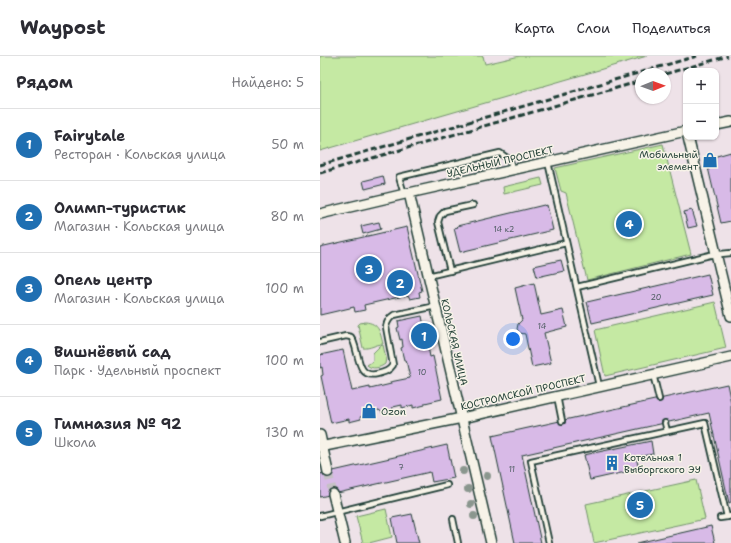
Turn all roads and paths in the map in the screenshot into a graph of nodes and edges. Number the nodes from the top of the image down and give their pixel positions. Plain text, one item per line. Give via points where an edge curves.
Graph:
1 (731, 122) edge
2 (719, 124) edge
3 (683, 132) edge
4 (689, 140) edge
5 (548, 162) junction
6 (512, 170) junction
7 (406, 193) junction
8 (473, 204) dead end
9 (320, 214) edge
10 (566, 243) junction
11 (731, 253) edge
12 (717, 255) junction
13 (450, 271) junction
14 (428, 276) junction
15 (576, 287) junction
16 (436, 306) junction
17 (731, 316) edge
18 (320, 342) edge
19 (731, 357) edge
20 (653, 374) junction
21 (599, 386) junction
22 (557, 396) junction
23 (659, 399) dead end
24 (462, 418) junction
25 (562, 421) dead end
26 (665, 423) dead end
27 (667, 431) junction
28 (320, 435) edge
29 (321, 446) edge
30 (328, 472) tunnel mouth
31 (447, 485) dead end
32 (333, 494) tunnel mouth
33 (338, 511) junction
34 (320, 516) edge
35 (729, 517) edge
36 (720, 518) dead end
37 (453, 520) dead end
38 (345, 543) edge
39 (458, 543) edge
40 (491, 543) edge
41 (549, 543) edge

1 - 2 street
3 - 5 street, УДЕЛЬНЫЙ ПРОСПЕКТ
4 - 12 street
5 - 6 street, УДЕЛЬНЫЙ ПРОСПЕКТ
5 - 10 lane
6 - 7 street, УДЕЛЬНЫЙ ПРОСПЕКТ
6 - 7 lane via 510,160 500,153 399,177
7 - 9 street, УДЕЛЬНЫЙ ПРОСПЕКТ
7 - 14 street, КОЛЬСКАЯ УЛИЦА
8 - 13 lane via 445,211 440,216 438,222
10 - 13 lane
10 - 15 lane
11 - 12 lane
12 - 15 lane
12 - 17 street
13 - 14 lane
14 - 16 street, КОЛЬСКАЯ УЛИЦА
15 - 21 lane
16 - 18 lane via 390,317 386,327 393,364 386,372 372,375 363,371 355,342 351,337
16 - 24 street, КОЛЬСКАЯ УЛИЦА
19 - 20 street, КОСТРОМСКОЙ ПРОСПЕКТ
20 - 21 street, КОСТРОМСКОЙ ПРОСПЕКТ
20 - 23 lane
21 - 22 street, КОСТРОМСКОЙ ПРОСПЕКТ
22 - 24 street, КОСТРОМСКОЙ ПРОСПЕКТ
22 - 25 lane
24 - 29 street, КОСТРОМСКОЙ ПРОСПЕКТ
24 - 40 street, КОЛЬСКАЯ УЛИЦА
26 - 27 lane
27 - 35 lane via 706,423
27 - 41 lane via 531,461
28 - 29 street
29 - 30 street
31 - 33 lane
32 - 33 street
33 - 34 lane
33 - 38 street
35 - 36 lane
37 - 39 lane

